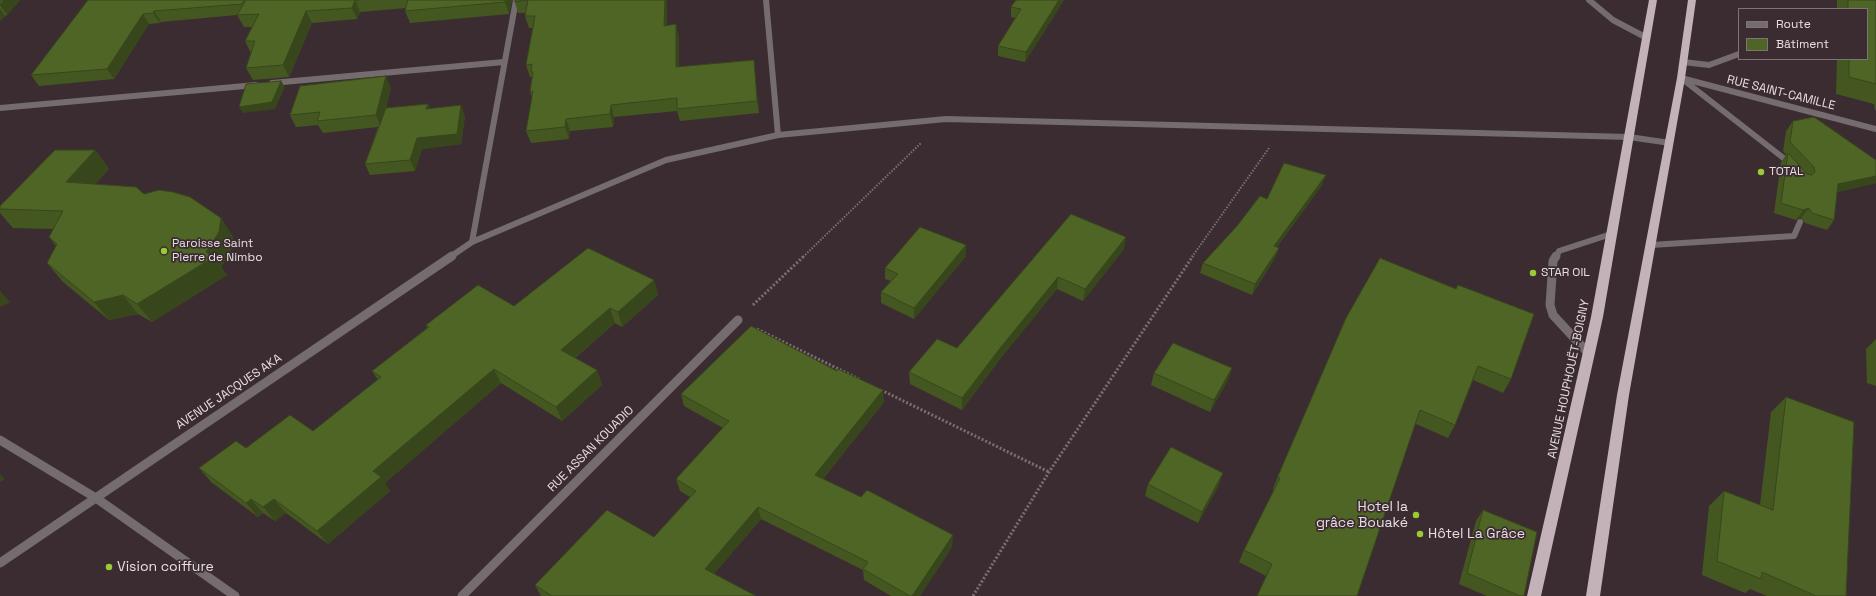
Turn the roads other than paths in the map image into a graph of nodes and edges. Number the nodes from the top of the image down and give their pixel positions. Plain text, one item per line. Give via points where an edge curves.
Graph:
1 (516, 0) edge
2 (766, 0) edge
3 (1589, 0) edge
4 (1653, 0) edge
5 (1692, 0) edge
6 (1647, 38) junction
7 (1738, 54) edge
8 (504, 62) junction
9 (1683, 62) junction
10 (1681, 78) junction
11 (260, 84) edge
12 (268, 84) edge
13 (0, 108) edge
14 (1876, 129) edge
15 (778, 135) junction
16 (1629, 137) junction
17 (1670, 143) junction
18 (1794, 170) edge
19 (1800, 222) edge
20 (1611, 234) junction
21 (472, 242) junction
22 (1651, 245) junction
23 (738, 320) road end
24 (1589, 354) junction
25 (0, 440) edge
26 (96, 498) junction
27 (0, 563) edge
28 (235, 596) edge
29 (462, 596) edge
30 (1534, 596) edge
31 (1593, 596) edge

1 - 8 street
2 - 15 street
3 - 6 street via 1613,20
4 - 6 highway, AVENUE HOUPHOUËT-BOIGNY
5 - 9 highway
6 - 16 highway, AVENUE HOUPHOUËT-BOIGNY
7 - 9 street via 1709,65
8 - 12 street
8 - 21 street
9 - 10 highway
10 - 14 street, RUE SAINT-CAMILLE
10 - 17 highway
10 - 18 street via 1786,160
11 - 13 street
15 - 16 street, AVENUE JACQUES AKA via 946,119
15 - 21 street, AVENUE JACQUES AKA via 666,160
16 - 17 street, AVENUE JACQUES AKA
16 - 20 highway, AVENUE HOUPHOUËT-BOIGNY
17 - 22 highway
19 - 22 street via 1794,236
20 - 24 highway, AVENUE HOUPHOUËT-BOIGNY
20 - 24 street via 1559,251 1553,261 1550,304 1553,314
21 - 26 street, AVENUE JACQUES AKA
22 - 31 highway via 1624,395
23 - 29 street, RUE ASSAN KOUADIO
24 - 30 highway, AVENUE HOUPHOUËT-BOIGNY
25 - 26 street
26 - 27 street, AVENUE JACQUES AKA
26 - 28 street

